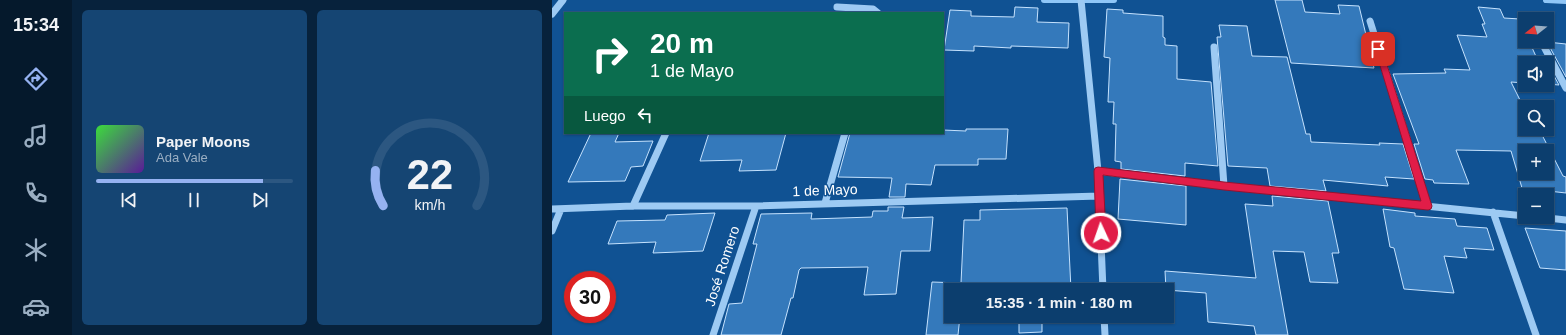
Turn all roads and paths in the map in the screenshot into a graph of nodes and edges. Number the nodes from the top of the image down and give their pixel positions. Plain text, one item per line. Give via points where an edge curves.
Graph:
1 (563, 0) edge
2 (1081, 0) edge
3 (837, 7) dead end
4 (877, 12) edge
5 (552, 14) edge
6 (1370, 21) dead end
7 (1214, 47) dead end
8 (1545, 48) edge
9 (1566, 88) edge
10 (666, 134) edge
11 (845, 134) edge
12 (1098, 171) junction
13 (1224, 186) junction
14 (1099, 196) junction
15 (825, 203) junction
16 (633, 206) junction
17 (756, 206) junction
18 (1428, 206) junction
19 (552, 209) edge
20 (561, 209) junction
21 (1493, 212) junction
22 (1518, 215) edge
23 (1554, 219) edge
24 (1566, 220) edge
25 (552, 231) edge
26 (1103, 283) edge
27 (1104, 323) edge
28 (713, 335) edge
29 (1105, 335) edge
30 (1536, 335) edge

1 - 5 street
2 - 12 street
3 - 4 street via 873,9
6 - 18 street
7 - 13 street
8 - 9 street
10 - 16 street
11 - 15 street
12 - 13 street
12 - 14 street
13 - 18 street
14 - 15 street, 1 de Mayo
14 - 26 street
15 - 17 street, 1 de Mayo
16 - 17 street, 1 de Mayo
16 - 20 street, 1 de Mayo
17 - 28 street, José Romero
18 - 21 street
19 - 20 street, 1 de Mayo
20 - 25 street
21 - 22 street
21 - 30 street
23 - 24 street
27 - 29 street

